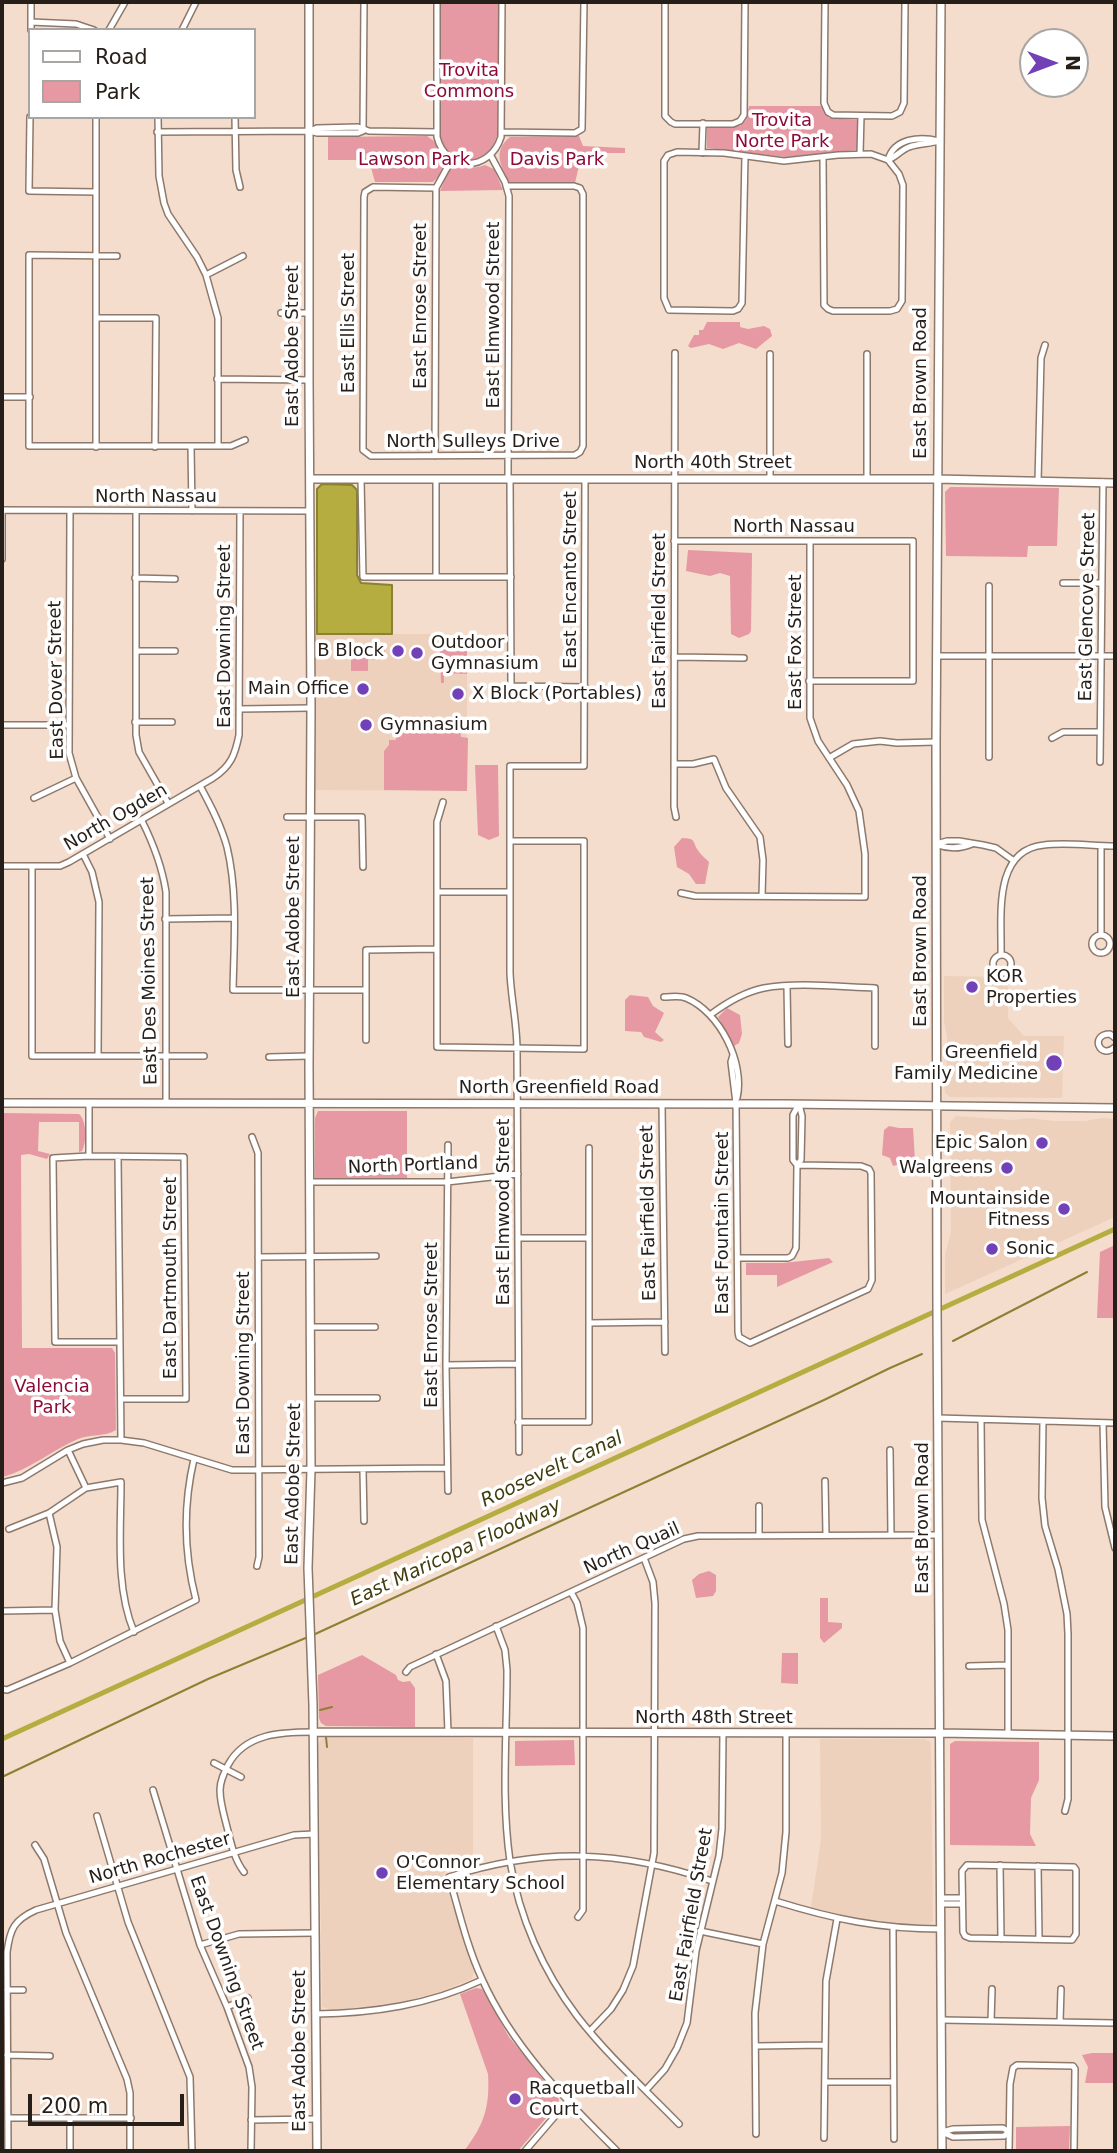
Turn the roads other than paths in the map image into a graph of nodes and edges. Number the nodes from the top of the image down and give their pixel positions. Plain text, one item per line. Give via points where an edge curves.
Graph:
1 (31, 2) edge
2 (125, 2) edge
3 (196, 2) edge
4 (309, 2) edge
5 (364, 2) edge
6 (437, 2) edge
7 (502, 2) edge
8 (584, 2) edge
9 (665, 2) edge
10 (745, 2) edge
11 (825, 2) edge
12 (905, 2) edge
13 (941, 2) edge
14 (31, 22) junction
15 (31, 28) edge
16 (88, 28) edge
17 (111, 28) edge
18 (183, 28) edge
19 (861, 116) junction
20 (30, 119) edge
21 (96, 119) edge
22 (158, 119) edge
23 (235, 119) edge
24 (703, 124) junction
25 (310, 131) junction
26 (363, 131) junction
27 (157, 132) junction
28 (234, 132) junction
29 (437, 132) junction
30 (502, 132) junction
31 (939, 141) junction
32 (702, 153) junction
33 (860, 154) junction
34 (491, 156) junction
35 (745, 156) junction
36 (823, 157) junction
37 (452, 159) junction
38 (888, 160) junction
39 (506, 186) junction
40 (240, 187) dead end
41 (436, 188) junction
42 (96, 192) junction
43 (96, 255) junction
44 (117, 256) dead end
45 (243, 256) dead end
46 (206, 275) junction
47 (281, 313) dead end
48 (309, 313) junction
49 (97, 318) junction
50 (1045, 345) dead end
51 (674, 354) dead end
52 (770, 354) dead end
53 (867, 354) dead end
54 (217, 379) junction
55 (309, 380) junction
56 (2, 397) edge
57 (30, 397) junction
58 (245, 440) dead end
59 (218, 446) junction
60 (96, 447) junction
61 (155, 447) junction
62 (191, 447) junction
63 (366, 454) joint
64 (435, 456) junction
65 (508, 456) junction
66 (310, 479) junction
67 (361, 479) junction
68 (436, 479) junction
69 (509, 479) junction
70 (585, 479) junction
71 (769, 479) junction
72 (867, 479) junction
73 (936, 479) junction
74 (1038, 482) junction
75 (1103, 482) junction
76 (675, 483) junction
77 (1115, 483) edge
78 (2, 510) edge
79 (136, 511) junction
80 (192, 511) junction
81 (240, 511) junction
82 (310, 511) junction
83 (70, 512) junction
84 (674, 541) junction
85 (810, 542) junction
86 (2, 559) edge
87 (436, 577) junction
88 (511, 577) junction
89 (135, 578) junction
90 (175, 579) dead end
91 (1063, 583) dead end
92 (1101, 583) junction
93 (989, 586) dead end
94 (174, 650) dead end
95 (136, 651) junction
96 (988, 655) junction
97 (1101, 655) junction
98 (936, 656) junction
99 (1115, 656) edge
100 (674, 657) junction
101 (744, 658) dead end
102 (809, 681) junction
103 (585, 687) junction
104 (311, 708) junction
105 (239, 709) junction
106 (135, 722) junction
107 (172, 722) dead end
108 (2, 725) edge
109 (68, 725) junction
110 (1100, 732) junction
111 (1052, 738) dead end
112 (936, 742) junction
113 (989, 757) dead end
114 (829, 758) junction
115 (1100, 762) dead end
116 (674, 764) junction
117 (510, 766) joint
118 (76, 778) junction
119 (200, 786) junction
120 (34, 798) dead end
121 (443, 802) dead end
122 (168, 803) junction
123 (287, 817) dead end
124 (310, 817) junction
125 (676, 817) dead end
126 (142, 821) junction
127 (110, 839) junction
128 (510, 841) junction
129 (936, 844) junction
130 (1101, 846) junction
131 (1115, 846) edge
132 (83, 854) junction
133 (1014, 861) junction
134 (2, 866) edge
135 (32, 866) junction
136 (362, 867) dead end
137 (437, 892) junction
138 (510, 892) junction
139 (681, 893) dead end
140 (762, 896) junction
141 (234, 918) junction
142 (165, 919) junction
143 (1101, 935) dead end
144 (437, 950) junction
145 (1001, 955) dead end
146 (788, 987) junction
147 (310, 989) junction
148 (366, 990) junction
149 (664, 997) dead end
150 (710, 1015) junction
151 (1115, 1038) edge
152 (366, 1040) dead end
153 (788, 1044) dead end
154 (875, 1045) dead end
155 (1115, 1047) edge
156 (517, 1049) junction
157 (98, 1056) junction
158 (166, 1056) junction
159 (204, 1056) dead end
160 (309, 1056) junction
161 (269, 1057) dead end
162 (2, 1103) edge
163 (166, 1103) junction
164 (309, 1103) junction
165 (517, 1103) junction
166 (736, 1103) junction
167 (89, 1104) junction
168 (662, 1104) junction
169 (799, 1104) junction
170 (937, 1104) junction
171 (1115, 1108) edge
172 (252, 1137) dead end
173 (448, 1145) dead end
174 (589, 1148) dead end
175 (793, 1148) junction
176 (802, 1148) junction
177 (89, 1156) junction
178 (118, 1157) junction
179 (797, 1165) junction
180 (518, 1174) junction
181 (310, 1182) junction
182 (447, 1182) junction
183 (518, 1238) junction
184 (589, 1238) junction
185 (376, 1256) dead end
186 (258, 1257) junction
187 (310, 1257) junction
188 (737, 1258) junction
189 (665, 1322) junction
190 (589, 1323) junction
191 (311, 1327) junction
192 (375, 1327) dead end
193 (120, 1342) junction
194 (665, 1352) dead end
195 (518, 1364) junction
196 (446, 1365) junction
197 (311, 1398) junction
198 (377, 1398) dead end
199 (121, 1399) junction
200 (938, 1418) junction
201 (981, 1420) junction
202 (1043, 1421) junction
203 (518, 1423) junction
204 (1103, 1423) junction
205 (1115, 1423) edge
206 (121, 1440) junction
207 (68, 1450) junction
208 (890, 1450) dead end
209 (519, 1452) dead end
210 (194, 1460) junction
211 (447, 1468) junction
212 (259, 1469) junction
213 (312, 1469) junction
214 (363, 1470) junction
215 (825, 1481) dead end
216 (2, 1483) edge
217 (86, 1488) junction
218 (449, 1491) dead end
219 (759, 1506) dead end
220 (50, 1513) junction
221 (364, 1521) dead end
222 (9, 1529) dead end
223 (759, 1535) junction
224 (826, 1535) junction
225 (891, 1535) junction
226 (938, 1535) junction
227 (1115, 1548) edge
228 (644, 1558) junction
229 (257, 1566) dead end
230 (571, 1591) junction
231 (55, 1610) junction
232 (2, 1611) edge
233 (496, 1626) junction
234 (134, 1632) junction
235 (436, 1654) junction
236 (70, 1663) junction
237 (969, 1665) dead end
238 (1008, 1665) junction
239 (406, 1672) dead end
240 (2, 1689) edge
241 (313, 1732) junction
242 (448, 1732) junction
243 (507, 1732) junction
244 (583, 1732) junction
245 (655, 1733) junction
246 (723, 1733) junction
247 (940, 1733) junction
248 (786, 1734) junction
249 (1008, 1734) junction
250 (1068, 1736) junction
251 (1115, 1736) edge
252 (214, 1763) dead end
253 (226, 1769) junction
254 (241, 1777) dead end
255 (153, 1790) dead end
256 (1065, 1811) dead end
257 (97, 1816) dead end
258 (314, 1834) junction
259 (35, 1845) dead end
260 (234, 1852) junction
261 (583, 1856) junction
262 (510, 1862) junction
263 (652, 1863) junction
264 (1000, 1865) junction
265 (1038, 1866) junction
266 (176, 1869) junction
267 (243, 1872) dead end
268 (712, 1881) junction
269 (117, 1887) junction
270 (775, 1901) junction
271 (941, 1901) junction
272 (962, 1901) junction
273 (56, 1904) junction
274 (578, 1917) dead end
275 (837, 1919) junction
276 (893, 1928) junction
277 (941, 1929) junction
278 (700, 1931) junction
279 (314, 1933) junction
280 (1001, 1939) junction
281 (1039, 1939) junction
282 (763, 1944) junction
283 (200, 1945) junction
284 (482, 1980) junction
285 (992, 1989) dead end
286 (1061, 1989) dead end
287 (7, 1990) junction
288 (23, 1990) dead end
289 (248, 1998) dead end
290 (227, 2007) junction
291 (316, 2014) junction
292 (942, 2020) junction
293 (991, 2021) junction
294 (1060, 2022) junction
295 (1115, 2023) edge
296 (590, 2031) junction
297 (825, 2045) junction
298 (756, 2046) junction
299 (8, 2055) junction
300 (50, 2056) dead end
301 (825, 2082) junction
302 (893, 2082) junction
303 (646, 2090) junction
304 (568, 2101) junction
305 (8, 2118) junction
306 (70, 2118) junction
307 (131, 2118) junction
308 (316, 2119) junction
309 (251, 2120) junction
310 (679, 2124) dead end
311 (1009, 2132) junction
312 (943, 2133) junction
313 (756, 2134) dead end
314 (824, 2138) dead end
315 (894, 2139) dead end
316 (8, 2151) edge
317 (70, 2151) edge
318 (130, 2151) edge
319 (192, 2151) edge
320 (251, 2151) edge
321 (317, 2151) edge
322 (526, 2151) edge
323 (617, 2151) edge
324 (943, 2151) edge
325 (1009, 2151) edge
326 (1074, 2151) edge

1 - 14 street
2 - 17 street
3 - 18 street
4 - 25 street, East Adobe Street
5 - 26 street
6 - 29 street
7 - 30 street
8 - 30 street via 582,129 575,133
9 - 24 street via 665,113 676,124
10 - 24 street via 744,117 733,124
11 - 19 street via 824,103 833,115
12 - 19 street via 904,103 892,116
13 - 31 street, East Brown Road
14 - 15 street
14 - 16 street
19 - 33 street
20 - 42 street via 29,191
21 - 42 street
22 - 27 street
23 - 28 street
24 - 32 street
25 - 26 street via 358,127
25 - 28 street
25 - 48 street, East Adobe Street
26 - 29 street
27 - 28 street
27 - 46 street via 164,203
28 - 40 street
29 - 37 street via 440,146
30 - 34 street
31 - 38 street via 920,138 902,146
31 - 73 street, East Brown Road
32 - 35 street
32 - 35 street via 674,152 664,161 664,298 667,308 675,311 733,311 743,300
33 - 36 street
33 - 38 street
34 - 37 street via 468,164
34 - 39 street, East Elmwood Street
35 - 36 street via 784,161
36 - 38 street via 822,298 833,311 890,311 902,301 903,185
37 - 41 street, East Enrose Street
39 - 65 street, East Elmwood Street
39 - 65 street, North Sulleys Drive via 574,186 584,197 583,446 573,456
41 - 63 street, East Ellis Street via 369,187 363,197
41 - 64 street, East Enrose Street
42 - 43 street
43 - 44 street
43 - 49 street
43 - 57 street via 29,255
45 - 46 street
46 - 54 street via 218,318
47 - 48 street
48 - 55 street, East Adobe Street
49 - 60 street
49 - 61 street via 156,317
50 - 74 street
51 - 76 street, East Fairfield Street
52 - 71 street
53 - 72 street
54 - 55 street
54 - 59 street
55 - 66 street, East Adobe Street
56 - 57 street
57 - 60 street via 29,446
58 - 59 street
59 - 62 street
60 - 61 street
61 - 62 street
62 - 80 street
63 - 64 street, North Sulleys Drive
64 - 65 street, North Sulleys Drive
65 - 69 street, East Elmwood Street
66 - 67 street, North 40th Street
66 - 82 street, East Adobe Street
67 - 68 street, North 40th Street
67 - 87 street via 363,577
68 - 69 street, North 40th Street
68 - 87 street
69 - 70 street, North 40th Street
69 - 88 street, East Elmwood Street
70 - 76 street, North 40th Street
70 - 103 street, East Encanto Street
71 - 72 street, North 40th Street
71 - 76 street, North 40th Street
72 - 73 street, North 40th Street
73 - 74 street, North 40th Street
73 - 98 street, East Brown Road
74 - 75 street, North 40th Street
75 - 77 street, North 40th Street
75 - 92 street, East Glencove Street
76 - 84 street, East Fairfield Street
78 - 83 street, North Nassau
78 - 86 street
79 - 80 street, North Nassau
79 - 83 street, North Nassau
79 - 89 street
80 - 81 street, North Nassau
81 - 82 street, North Nassau
81 - 105 street, East Downing Street
82 - 104 street, East Adobe Street
83 - 109 street, East Dover Street
84 - 85 street, North Nassau
84 - 100 street, East Fairfield Street
85 - 102 street, East Fox Street
85 - 102 street, North Nassau via 913,541 914,681
87 - 88 street
88 - 103 street, East Elmwood Street via 511,686
89 - 90 street
89 - 95 street
91 - 92 street
92 - 97 street, East Glencove Street
93 - 96 street
94 - 95 street
95 - 106 street
96 - 97 street
96 - 98 street
96 - 113 street
97 - 99 street
97 - 110 street, East Glencove Street
98 - 112 street, East Brown Road
100 - 101 street
100 - 116 street, East Fairfield Street
102 - 114 street, East Fox Street via 810,718
103 - 117 street, East Encanto Street via 584,766
104 - 105 street
104 - 124 street, East Adobe Street
105 - 119 street, East Downing Street via 236,754 219,774
106 - 107 street
106 - 122 street via 139,751
108 - 109 street
109 - 118 street, East Dover Street
110 - 111 street via 1063,732
110 - 115 street, East Glencove Street
112 - 114 street via 853,744
112 - 129 street, East Brown Road
114 - 140 street, East Fox Street via 859,811 865,897
116 - 125 street, East Fairfield Street
116 - 140 street via 713,759 726,788 760,837
117 - 128 street, East Elmwood Street
118 - 120 street
118 - 127 street, East Dover Street
119 - 122 street, North Ogden
119 - 141 street via 227,849
121 - 137 street via 437,822
122 - 126 street, North Ogden
123 - 124 street, East Adobe Street
124 - 136 street via 362,817
124 - 147 street, East Adobe Street
126 - 127 street, North Ogden
126 - 142 street, East Des Moines Street via 163,870
127 - 132 street, North Ogden
128 - 138 street, East Elmwood Street
128 - 156 street via 584,841 584,1049
129 - 133 street via 996,848
129 - 170 street, East Brown Road
130 - 131 street
130 - 133 street via 1044,845 1024,851
130 - 143 street
132 - 135 street, North Ogden via 60,866
132 - 157 street via 99,902
133 - 145 street via 1002,895
134 - 135 street, North Ogden
135 - 157 street via 32,1056
137 - 138 street
137 - 144 street
138 - 156 street, East Elmwood Street via 511,996
139 - 140 street
141 - 142 street
141 - 147 street via 233,990
142 - 158 street, East Des Moines Street
144 - 148 street via 366,950
144 - 156 street via 437,1047
146 - 150 street via 763,988
146 - 153 street
146 - 154 street via 875,988
147 - 148 street
147 - 160 street, East Adobe Street
148 - 152 street
149 - 150 street via 683,996
150 - 166 street, East Fountain Street via 733,1055
151 - 155 street via 1104,1034 1098,1043 1106,1051
156 - 165 street, East Elmwood Street
157 - 158 street
158 - 159 street
158 - 163 street, East Des Moines Street
160 - 161 street
160 - 164 street, East Adobe Street
162 - 167 street, North Greenfield Road
163 - 164 street, North Greenfield Road
163 - 167 street, North Greenfield Road
164 - 165 street, North Greenfield Road
164 - 181 street, East Adobe Street
165 - 168 street, North Greenfield Road
165 - 180 street, East Elmwood Street
166 - 168 street, North Greenfield Road
166 - 169 street, North Greenfield Road
166 - 188 street, East Fountain Street
167 - 177 street
168 - 189 street, East Fairfield Street
169 - 170 street, North Greenfield Road
169 - 175 street via 793,1115
169 - 176 street
170 - 171 street, North Greenfield Road
170 - 200 street, East Brown Road
172 - 186 street, East Downing Street via 258,1153
173 - 182 street, East Enrose Street
174 - 184 street
175 - 176 street
175 - 179 street
176 - 179 street
177 - 178 street
177 - 193 street via 53,1158 55,1342
178 - 193 street
178 - 199 street, East Dartmouth Street via 184,1157 186,1399
179 - 188 street via 797,1244 793,1252 788,1258
179 - 188 street, East Fountain Street via 865,1166 871,1173 871,1283 867,1289 750,1343 738,1332
180 - 182 street, North Portland
180 - 183 street, East Elmwood Street
181 - 182 street, North Portland
181 - 187 street, East Adobe Street
182 - 196 street, East Enrose Street
183 - 184 street
183 - 195 street, East Elmwood Street
184 - 190 street
185 - 187 street
186 - 187 street
186 - 212 street, East Downing Street
187 - 191 street, East Adobe Street
189 - 190 street
189 - 194 street, East Fairfield Street
190 - 203 street via 589,1422
191 - 192 street
191 - 197 street, East Adobe Street
193 - 199 street
195 - 196 street
195 - 203 street, East Elmwood Street
196 - 211 street, East Enrose Street
197 - 198 street
197 - 213 street, East Adobe Street
199 - 206 street
200 - 201 street
200 - 226 street, East Brown Road
201 - 202 street
201 - 238 street via 982,1520 1004,1604
202 - 204 street
202 - 250 street via 1045,1526 1067,1614
203 - 209 street, East Elmwood Street
204 - 205 street
204 - 227 street via 1105,1507
206 - 207 street
206 - 210 street
207 - 216 street via 22,1478
207 - 217 street
208 - 225 street
210 - 212 street via 232,1469
210 - 234 street via 187,1494 187,1565 196,1600
211 - 214 street
211 - 218 street, East Enrose Street
212 - 213 street
212 - 229 street, East Downing Street
213 - 214 street
213 - 241 street, East Adobe Street
214 - 221 street
215 - 224 street
217 - 220 street
217 - 234 street via 121,1482 122,1593
219 - 223 street
220 - 222 street
220 - 231 street via 57,1547
223 - 224 street, North Quail
223 - 228 street, North Quail via 698,1536
224 - 225 street, North Quail
225 - 226 street, North Quail
226 - 247 street, East Brown Road
228 - 230 street, North Quail
228 - 245 street via 655,1603
230 - 233 street, North Quail
230 - 244 street via 583,1628
231 - 232 street
231 - 236 street via 60,1641
233 - 235 street, North Quail
233 - 243 street via 505,1650
234 - 236 street
235 - 239 street, North Quail
235 - 242 street via 446,1681
236 - 240 street
237 - 238 street
238 - 249 street
241 - 242 street, North 48th Street
241 - 253 street via 262,1737 238,1751
241 - 258 street, East Adobe Street
242 - 243 street, North 48th Street
243 - 244 street, North 48th Street
243 - 262 street
244 - 245 street, North 48th Street
244 - 261 street
245 - 246 street, North 48th Street
245 - 263 street
246 - 248 street, North 48th Street
246 - 268 street, East Fairfield Street via 722,1829
247 - 248 street, North 48th Street
247 - 249 street, North 48th Street
247 - 271 street, East Brown Road
248 - 270 street via 786,1832
249 - 250 street, North 48th Street
250 - 251 street, North 48th Street
250 - 256 street
252 - 253 street
253 - 254 street
253 - 260 street via 220,1801
255 - 266 street, East Downing Street
257 - 269 street
258 - 260 street, North Rochester
258 - 279 street, East Adobe Street
259 - 273 street via 44,1859
260 - 266 street, North Rochester
260 - 267 street
261 - 262 street
261 - 263 street
261 - 274 street via 583,1910
262 - 284 street via 450,1877
262 - 296 street via 534,1944 552,1979
263 - 268 street
263 - 296 street via 633,1966 611,2009
264 - 265 street
264 - 272 street via 964,1868
264 - 280 street
265 - 281 street
265 - 281 street via 1076,1870 1074,1938
266 - 269 street, North Rochester
266 - 283 street, East Downing Street
268 - 278 street, East Fairfield Street
269 - 273 street, North Rochester
269 - 319 street via 190,2077
270 - 275 street
270 - 282 street
271 - 272 street
271 - 277 street, East Brown Road
272 - 280 street via 965,1936
273 - 287 street, North Rochester via 36,1910 12,1928
273 - 307 street via 127,2079
275 - 276 street
275 - 297 street via 826,1981
276 - 277 street
276 - 302 street
277 - 292 street, East Brown Road
278 - 282 street
278 - 303 street, East Fairfield Street via 687,2023 665,2069
279 - 283 street via 239,1934
279 - 291 street, East Adobe Street
280 - 281 street
282 - 298 street
283 - 290 street, East Downing Street
284 - 291 street via 402,2007
284 - 304 street via 518,2043
285 - 293 street
286 - 294 street
287 - 288 street
287 - 299 street
289 - 290 street
290 - 309 street, East Downing Street via 249,2067
291 - 308 street, East Adobe Street
292 - 293 street
292 - 312 street, East Brown Road
293 - 294 street
294 - 295 street
296 - 303 street
297 - 298 street
297 - 301 street
298 - 313 street
299 - 300 street
299 - 305 street
301 - 302 street
301 - 314 street
302 - 315 street
303 - 310 street
304 - 322 street
304 - 323 street
305 - 306 street
305 - 316 street
306 - 307 street
306 - 317 street
307 - 318 street
308 - 309 street
308 - 321 street, East Adobe Street
309 - 320 street, East Downing Street
311 - 312 street via 1003,2128
311 - 325 street
311 - 326 street via 1013,2068 1073,2066
312 - 324 street, East Brown Road

